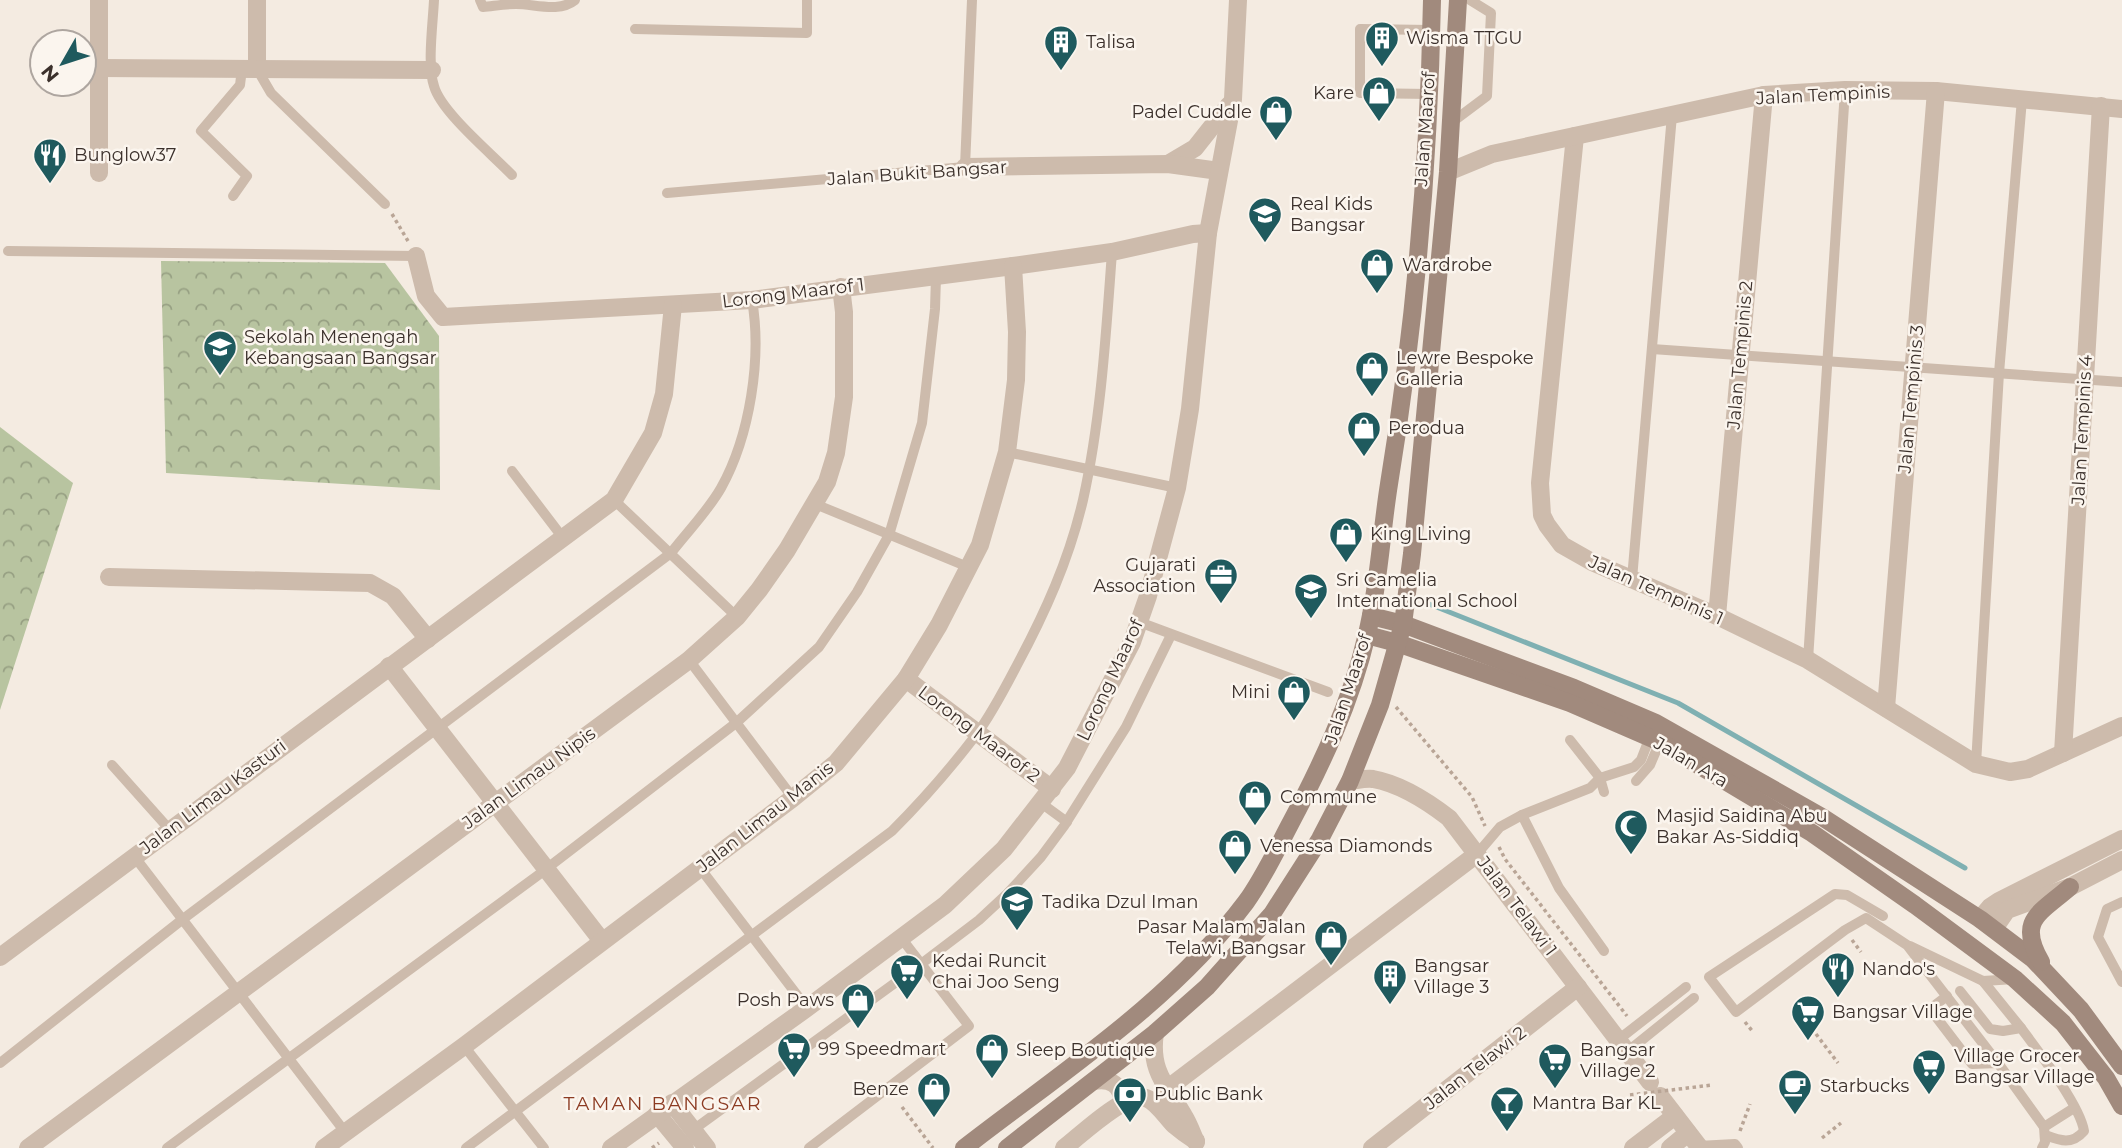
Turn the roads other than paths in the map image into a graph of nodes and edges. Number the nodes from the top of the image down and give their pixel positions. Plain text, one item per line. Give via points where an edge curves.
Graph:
1 (99, 0) edge
2 (257, 0) edge
3 (434, 0) edge
4 (480, 0) edge
5 (575, 0) edge
6 (807, 0) edge
7 (972, 0) edge
8 (1238, 0) edge
9 (1432, 0) edge
10 (1458, 0) edge
11 (1470, 0) edge
12 (635, 29) dead end
13 (1431, 30) junction
14 (99, 68) junction
15 (249, 69) junction
16 (432, 70) junction
17 (1845, 90) junction
18 (1936, 90) junction
19 (1429, 94) junction
20 (1764, 95) junction
21 (1233, 99) junction
22 (2022, 99) junction
23 (2101, 106) junction
24 (2122, 109) edge
25 (1672, 114) junction
26 (1451, 123) junction
27 (1575, 136) junction
28 (1168, 164) junction
29 (965, 167) junction
30 (1219, 171) junction
31 (1448, 172) junction
32 (99, 173) dead end
33 (512, 174) dead end
34 (667, 193) dead end
35 (233, 196) dead end
36 (385, 204) road end
37 (1208, 233) junction
38 (9, 251) dead end
39 (1111, 252) junction
40 (416, 256) joint
41 (1013, 266) junction
42 (936, 277) junction
43 (841, 287) junction
44 (752, 300) junction
45 (673, 305) junction
46 (1652, 349) junction
47 (1740, 355) junction
48 (1827, 362) junction
49 (1914, 367) junction
50 (1999, 373) junction
51 (2085, 379) junction
52 (2122, 382) edge
53 (1007, 452) junction
54 (512, 471) dead end
55 (1089, 471) junction
56 (1177, 488) junction
57 (614, 500) junction
58 (816, 504) junction
59 (889, 535) junction
60 (563, 538) junction
61 (671, 552) junction
62 (968, 567) junction
63 (109, 577) dead end
64 (1632, 579) junction
65 (1371, 616) junction
66 (1717, 616) junction
67 (737, 617) junction
68 (1139, 622) junction
69 (1403, 624) junction
70 (1171, 635) junction
71 (1367, 635) junction
72 (428, 639) junction
73 (1397, 643) junction
74 (689, 660) junction
75 (1808, 660) junction
76 (388, 666) junction
77 (906, 679) junction
78 (1328, 692) dead end
79 (1886, 708) junction
80 (736, 723) junction
81 (2122, 726) edge
82 (437, 728) junction
83 (1658, 732) junction
84 (978, 733) junction
85 (1570, 740) dead end
86 (2063, 753) junction
87 (1976, 764) junction
88 (112, 765) dead end
89 (1600, 778) junction
90 (1350, 781) junction
91 (1636, 781) dead end
92 (1590, 788) junction
93 (1046, 796) junction
94 (793, 798) junction
95 (495, 803) junction
96 (1522, 816) junction
97 (1067, 822) junction
98 (170, 830) junction
99 (2122, 839) edge
100 (1477, 854) junction
101 (134, 856) junction
102 (2122, 860) edge
103 (700, 868) junction
104 (546, 869) junction
105 (2070, 887) junction
106 (2122, 902) edge
107 (1914, 905) junction
108 (1882, 916) dead end
109 (183, 919) junction
110 (1987, 924) junction
111 (751, 934) junction
112 (902, 939) junction
113 (602, 941) junction
114 (1907, 945) junction
115 (1604, 951) dead end
116 (0, 957) edge
117 (921, 964) junction
118 (2050, 977) junction
119 (2015, 979) junction
120 (1983, 981) junction
121 (2122, 982) edge
122 (1578, 987) junction
123 (1686, 988) dead end
124 (1960, 991) dead end
125 (239, 993) junction
126 (1947, 996) junction
127 (1694, 998) dead end
128 (807, 1008) junction
129 (2021, 1028) junction
130 (1155, 1033) junction
131 (464, 1046) junction
132 (1622, 1046) junction
133 (288, 1058) junction
134 (0, 1063) edge
135 (1998, 1063) junction
136 (2122, 1066) edge
137 (1094, 1081) junction
138 (1167, 1089) junction
139 (1123, 1102) junction
140 (672, 1103) junction
141 (2122, 1106) edge
142 (2074, 1108) junction
143 (515, 1111) junction
144 (657, 1114) junction
145 (1675, 1116) junction
146 (345, 1132) junction
147 (686, 1140) edge
148 (2045, 1140) edge
149 (1695, 1142) edge
150 (1198, 1145) edge
151 (1736, 1146) edge
152 (28, 1148) edge
153 (167, 1148) edge
154 (324, 1148) edge
155 (466, 1148) edge
156 (544, 1148) edge
157 (611, 1148) edge
158 (708, 1148) edge
159 (809, 1148) edge
160 (964, 1148) edge
161 (1007, 1148) edge
162 (1064, 1148) edge
163 (1372, 1148) edge
164 (1633, 1148) edge
165 (1670, 1148) edge

1 - 14 street
2 - 15 street
3 - 16 lane
4 - 5 lane via 483,7 568,6
6 - 12 lane via 807,33
7 - 29 lane
8 - 21 street, Lorong Maarof
9 - 13 main road, Jalan Maarof
10 - 26 main road, Jalan Maarof
11 - 26 lane via 1492,13 1487,96
13 - 19 main road, Jalan Maarof
13 - 19 lane via 1360,29 1360,93
14 - 15 street
14 - 32 street
15 - 16 street
15 - 35 lane via 201,131 247,176
15 - 36 lane
16 - 33 lane via 444,105
17 - 18 street, Jalan Tempinis
17 - 20 street, Jalan Tempinis
17 - 48 lane
18 - 22 street, Jalan Tempinis
18 - 49 street, Jalan Tempinis 3
19 - 65 main road, Jalan Maarof via 1407,356
20 - 25 street, Jalan Tempinis
20 - 47 street, Jalan Tempinis 2
21 - 28 street via 1195,148
21 - 30 street, Lorong Maarof
22 - 23 street, Jalan Tempinis
22 - 50 lane
23 - 24 street, Jalan Tempinis
23 - 51 street, Jalan Tempinis 4
25 - 27 street, Jalan Tempinis
25 - 46 lane
26 - 31 main road, Jalan Maarof
27 - 31 street, Jalan Tempinis via 1492,154
27 - 64 street, Jalan Tempinis 1 via 1540,499 1547,525 1562,545
28 - 29 street, Jalan Bukit Bangsar
28 - 30 street, Jalan Bukit Bangsar
29 - 34 lane, Jalan Bukit Bangsar
30 - 37 street, Lorong Maarof
31 - 69 main road, Jalan Maarof
37 - 39 street, Lorong Maarof 1
37 - 56 street, Lorong Maarof
38 - 40 lane
39 - 41 street, Lorong Maarof 1
39 - 55 lane
40 - 45 street, Lorong Maarof 1 via 426,296 443,317
41 - 42 street, Lorong Maarof 1
41 - 53 street, Jalan Limau Manis via 1016,380
42 - 43 street, Lorong Maarof 1
42 - 59 lane via 922,423
43 - 44 street, Lorong Maarof 1
43 - 58 street, Jalan Limau Nipis via 844,397 836,453
44 - 45 street, Lorong Maarof 1
44 - 61 lane via 754,374 742,438 720,489
45 - 57 street, Jalan Limau Kasturi via 664,394 653,433
46 - 47 lane
46 - 64 lane
47 - 48 lane
47 - 66 street, Jalan Tempinis 2
48 - 49 lane
48 - 75 lane
49 - 50 lane
49 - 79 street, Jalan Tempinis 3
50 - 51 lane
50 - 87 lane
51 - 52 lane
51 - 86 street, Jalan Tempinis 4
53 - 55 lane
53 - 62 street, Jalan Limau Manis via 980,545
54 - 60 lane
55 - 56 lane
55 - 84 lane via 1056,587
56 - 68 street, Lorong Maarof
57 - 60 street, Jalan Limau Kasturi
57 - 61 lane
58 - 59 lane
58 - 67 street, Jalan Limau Nipis
59 - 62 lane
59 - 80 lane via 819,647
60 - 72 street, Jalan Limau Kasturi
61 - 67 lane
61 - 82 lane
62 - 77 street, Jalan Limau Manis
63 - 72 street via 370,583 393,596
64 - 66 street, Jalan Tempinis 1
65 - 69 main road, Jalan Ara
65 - 71 main road, Jalan Maarof
66 - 75 street, Jalan Tempinis 1
67 - 74 street, Jalan Limau Nipis
68 - 70 lane
68 - 93 street, Lorong Maarof via 1122,665 1067,768
69 - 73 main road, Jalan Maarof
69 - 83 main road, Jalan Ara via 1574,688
70 - 78 lane
70 - 97 lane via 1126,727
71 - 73 main road, Jalan Ara
71 - 160 main road, Jalan Maarof via 1318,772 1247,901 1160,995
72 - 76 street, Jalan Limau Kasturi
73 - 83 main road, Jalan Ara
73 - 90 main road, Jalan Maarof via 1380,705
74 - 80 lane
74 - 95 street, Jalan Limau Nipis
75 - 79 street, Jalan Tempinis 1
76 - 82 street
76 - 98 street, Jalan Limau Kasturi
77 - 84 street, Lorong Maarof 2
77 - 94 street, Jalan Limau Manis via 836,763
79 - 87 street, Jalan Tempinis 1
80 - 94 lane
80 - 104 lane
81 - 86 street, Jalan Tempinis 1
82 - 95 street
82 - 109 lane
83 - 89 lane via 1634,767
83 - 91 lane via 1650,765
83 - 107 main road, Jalan Ara
83 - 110 main road, Jalan Ara via 1822,817
84 - 93 street, Lorong Maarof 2
84 - 111 lane via 892,831
85 - 89 lane
86 - 87 street, Jalan Tempinis 1 via 2010,772
88 - 98 lane
89 - 92 lane
89 - 92 lane via 1608,791
90 - 100 street, Jalan Telawi 1 via 1371,778 1426,801 1449,818
90 - 130 main road, Jalan Maarof via 1272,914 1207,987
92 - 96 lane
93 - 97 lane
93 - 112 street, Lorong Maarof via 1004,849
94 - 103 street, Jalan Limau Manis
95 - 104 street
95 - 125 street, Jalan Limau Nipis
96 - 100 lane via 1500,827
96 - 115 lane via 1559,888
97 - 117 lane via 1007,894
98 - 101 street, Jalan Limau Kasturi
99 - 110 street via 1998,901 1990,907
100 - 122 street, Jalan Telawi 1
100 - 138 street
101 - 109 lane
101 - 116 street, Jalan Limau Kasturi
102 - 105 street
103 - 111 lane
103 - 113 street, Jalan Limau Manis
104 - 113 street
104 - 133 lane
105 - 110 street via 2007,910
105 - 118 main road via 2038,914 2028,933
106 - 121 lane via 2107,909 2098,937
107 - 110 main road via 1956,924
107 - 119 main road, Jalan Ara
108 - 114 lane via 1847,895 1835,894 1709,977 1737,1012 1866,918
109 - 125 lane
109 - 134 lane
110 - 118 main road, Jalan Ara
111 - 128 lane
111 - 143 lane
112 - 117 lane
112 - 128 street, Lorong Maarof
113 - 131 street, Jalan Limau Manis
114 - 120 lane
114 - 126 lane
117 - 147 lane
117 - 159 lane via 969,1026
118 - 136 main road, Jalan Ara
119 - 120 lane
119 - 141 main road, Jalan Ara via 2063,1023
120 - 129 lane
122 - 132 street, Jalan Telawi 1
122 - 163 street, Jalan Telawi 2
123 - 132 lane via 1634,1026
124 - 129 lane via 1990,1029
125 - 133 lane
125 - 152 street, Jalan Limau Nipis
126 - 135 lane
126 - 135 lane via 1930,1009 1972,1064
127 - 132 lane
128 - 140 street, Lorong Maarof
129 - 142 lane
130 - 137 main road, Jalan Maarof
130 - 138 street via 1155,1066
131 - 143 lane
131 - 146 street, Jalan Limau Manis
132 - 145 street, Jalan Telawi 1
133 - 146 lane
133 - 153 lane
135 - 148 lane
137 - 139 street via 1118,1086
137 - 161 main road, Jalan Maarof
138 - 150 street
139 - 150 street via 1146,1098
139 - 162 street
140 - 144 street, Lorong Maarof
140 - 147 street
142 - 148 lane
142 - 148 lane via 2084,1131 2078,1139
143 - 155 lane
143 - 156 lane
144 - 147 street
144 - 157 street, Lorong Maarof
145 - 149 street, Jalan Telawi 1
145 - 164 street
146 - 154 street, Jalan Limau Manis
147 - 158 street
149 - 151 lane
149 - 165 street

